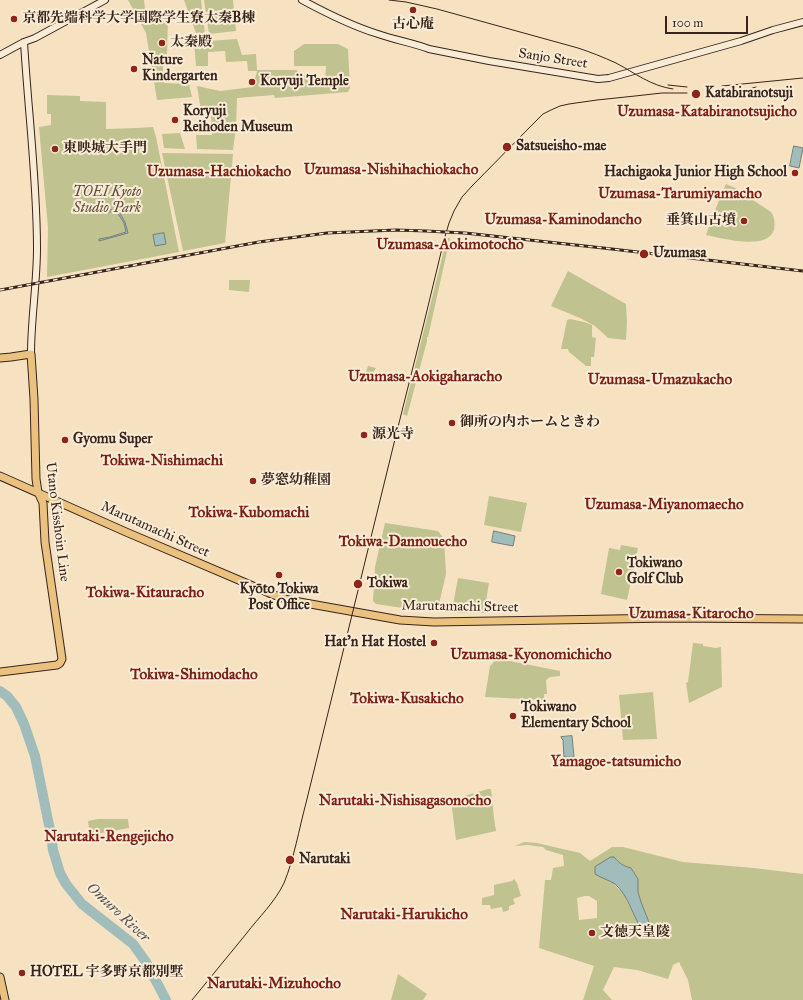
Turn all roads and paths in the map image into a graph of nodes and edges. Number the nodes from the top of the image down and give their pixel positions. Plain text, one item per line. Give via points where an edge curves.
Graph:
1 (105, 0) edge
2 (302, 0) edge
3 (803, 22) edge
4 (24, 42) junction
5 (0, 55) edge
6 (31, 354) junction
7 (0, 358) edge
8 (0, 476) edge
9 (38, 492) junction
10 (803, 619) edge
11 (0, 672) edge
12 (0, 977) edge
13 (6, 1000) edge

1 - 4 main road
2 - 3 main road, Sanjo Street via 325,13 365,29 429,49 598,79
4 - 5 main road
4 - 6 main road via 36,207 37,269
6 - 7 main road
6 - 9 main road, Utano Kisshoin Line
8 - 9 main road, Marutamachi Street
9 - 10 main road, Marutamachi Street via 274,595 400,620 454,622 671,618
9 - 11 main road, Utano Kisshoin Line via 43,503 45,542 62,659 57,665
12 - 13 main road

